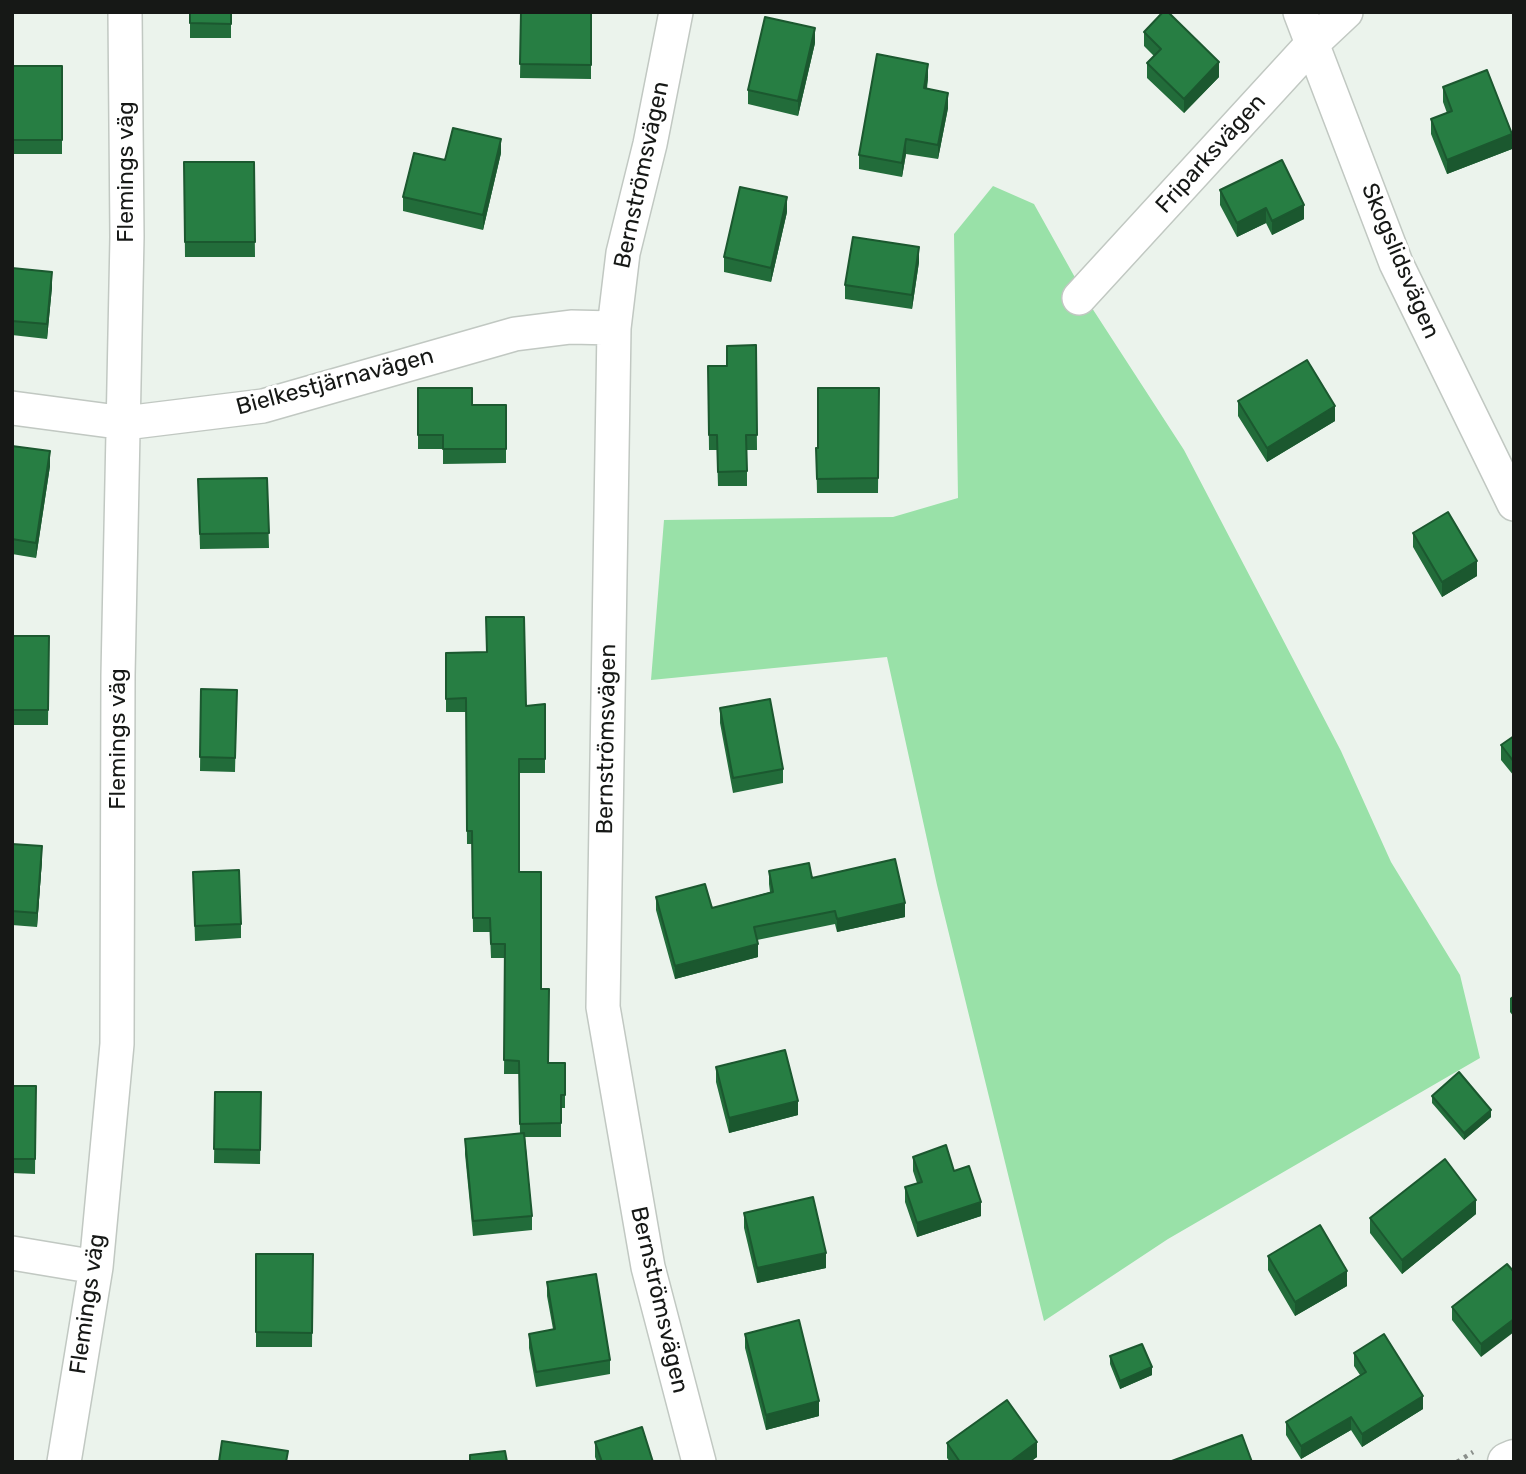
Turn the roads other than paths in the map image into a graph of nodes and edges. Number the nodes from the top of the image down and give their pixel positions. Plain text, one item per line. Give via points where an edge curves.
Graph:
1 (125, 12) edge
2 (676, 12) edge
3 (1300, 12) edge
4 (1346, 12) edge
5 (1312, 44) junction
6 (1079, 298) dead end
7 (614, 328) junction
8 (12, 408) edge
9 (125, 423) junction
10 (1514, 504) edge
11 (12, 1253) edge
12 (96, 1267) junction
13 (1514, 1458) edge
14 (64, 1462) edge
15 (699, 1462) edge
16 (1507, 1462) edge

1 - 9 street, Flemings väg
2 - 7 street, Bernströmsvägen via 623,253
3 - 5 street, Skogslidsvägen
4 - 5 street, Friparksvägen
5 - 6 street, Friparksvägen
5 - 10 street, Skogslidsvägen via 1396,263
7 - 9 street, Bielkestjärnavägen via 571,327 515,334 263,406
7 - 15 street, Bernströmsvägen via 603,1007 648,1267
8 - 9 street, Bielkestjärnavägen
9 - 12 street, Flemings väg via 118,675 117,1044
11 - 12 street
12 - 14 street, Flemings väg
13 - 16 street

